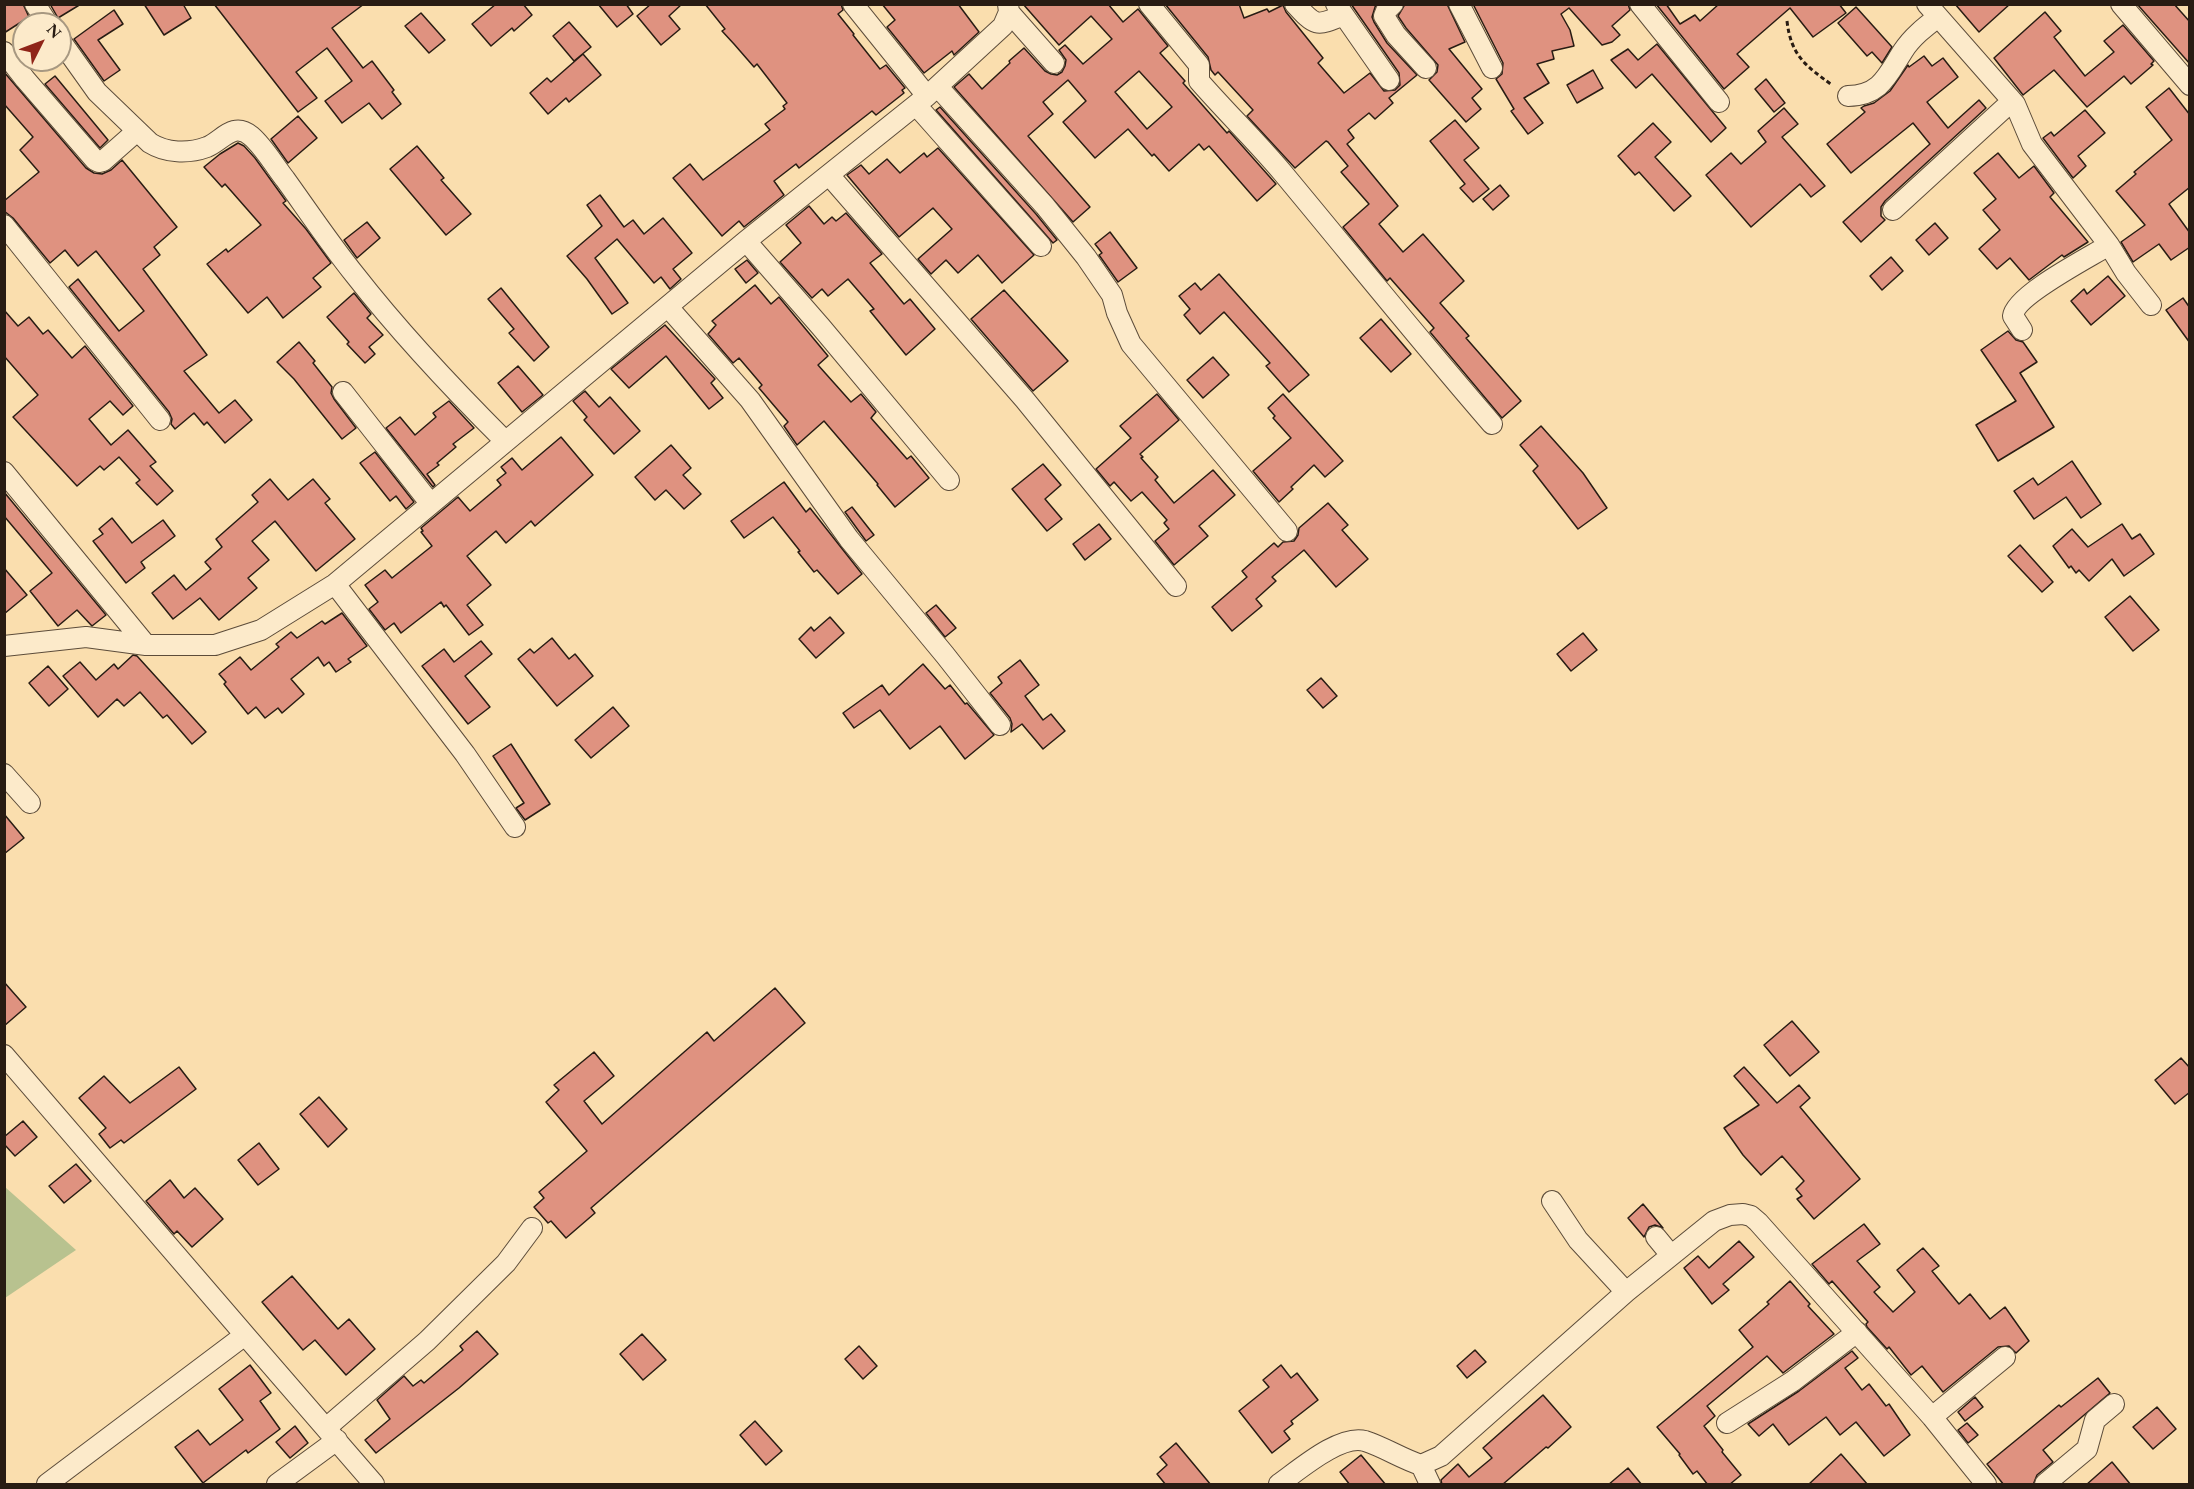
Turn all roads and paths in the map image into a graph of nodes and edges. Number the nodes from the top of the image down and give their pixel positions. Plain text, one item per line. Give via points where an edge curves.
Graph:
1 (853, 4) edge
2 (1149, 4) edge
3 (1295, 4) edge
4 (1393, 4) edge
5 (1459, 4) edge
6 (1640, 4) edge
7 (2121, 4) edge
8 (1009, 8) edge
9 (1339, 10) edge
10 (1932, 11) edge
11 (1787, 21) dead end
12 (4, 52) edge
13 (72, 56) edge
14 (1054, 63) dead end
15 (1426, 68) dead end
16 (1492, 68) dead end
17 (1389, 80) dead end
18 (2190, 85) edge
19 (927, 96) junction
20 (1848, 96) joint
21 (2012, 101) junction
22 (1719, 102) dead end
23 (137, 131) junction
24 (830, 175) junction
25 (1893, 210) dead end
26 (4, 225) edge
27 (746, 241) junction
28 (2109, 245) junction
29 (1041, 246) dead end
30 (2151, 305) dead end
31 (668, 307) junction
32 (2022, 330) dead end
33 (343, 392) dead end
34 (160, 420) dead end
35 (1492, 424) dead end
36 (505, 441) junction
37 (4, 472) edge
38 (949, 480) dead end
39 (430, 503) junction
40 (1287, 531) dead end
41 (335, 584) junction
42 (1176, 586) dead end
43 (147, 645) junction
44 (4, 646) edge
45 (1000, 725) dead end
46 (4, 774) edge
47 (30, 803) dead end
48 (515, 827) dead end
49 (4, 1055) edge
50 (1552, 1201) dead end
51 (532, 1228) dead end
52 (1656, 1237) dead end
53 (1670, 1254) junction
54 (1626, 1292) junction
55 (1857, 1332) junction
56 (245, 1335) junction
57 (2005, 1357) dead end
58 (2114, 1404) dead end
59 (1932, 1417) junction
60 (1727, 1423) dead end
61 (331, 1434) junction
62 (1421, 1465) junction
63 (47, 1485) edge
64 (277, 1485) edge
65 (374, 1485) edge
66 (1279, 1485) edge
67 (1430, 1485) edge
68 (1986, 1485) edge
69 (2045, 1485) edge

1 - 19 street
2 - 35 street via 1199,65 1199,81 1237,120
3 - 9 street via 1314,22 1323,24
4 - 15 street via 1384,16
5 - 16 street
6 - 22 street
7 - 18 street
8 - 14 street
8 - 19 street via 1003,26
9 - 17 street
10 - 20 street via 1889,75 1864,96
10 - 21 street
11 - 20 path via 1789,39 1804,64
12 - 23 street via 94,160 103,161
13 - 23 street via 98,92
19 - 24 street
19 - 29 street via 1005,208
19 - 40 street via 1064,228 1109,287 1131,344
21 - 25 street
21 - 28 street via 2032,144
23 - 36 street via 169,152 209,147 236,130 250,135 355,275 437,373
24 - 27 street
24 - 42 street via 1025,400
26 - 34 street
27 - 31 street
27 - 38 street
28 - 30 street
28 - 32 street via 2044,284 2017,306 2013,316
31 - 36 street
31 - 45 street via 750,400 849,540
33 - 39 street
36 - 39 street
37 - 43 street
39 - 41 street
41 - 43 street via 261,630 215,645
41 - 48 street via 465,754
43 - 44 street via 86,637
46 - 47 street
49 - 56 street
50 - 54 street via 1578,1239
51 - 61 street via 506,1263
52 - 53 street
53 - 54 street
53 - 55 street via 1713,1221 1730,1215 1751,1216
54 - 62 street via 1442,1456
55 - 59 street
55 - 60 street via 1793,1381
56 - 61 street
56 - 63 street
57 - 59 street
58 - 69 street via 2095,1420 2087,1449
59 - 68 street
61 - 64 street
61 - 65 street
62 - 66 street via 1362,1440 1351,1440 1326,1452
62 - 67 street

